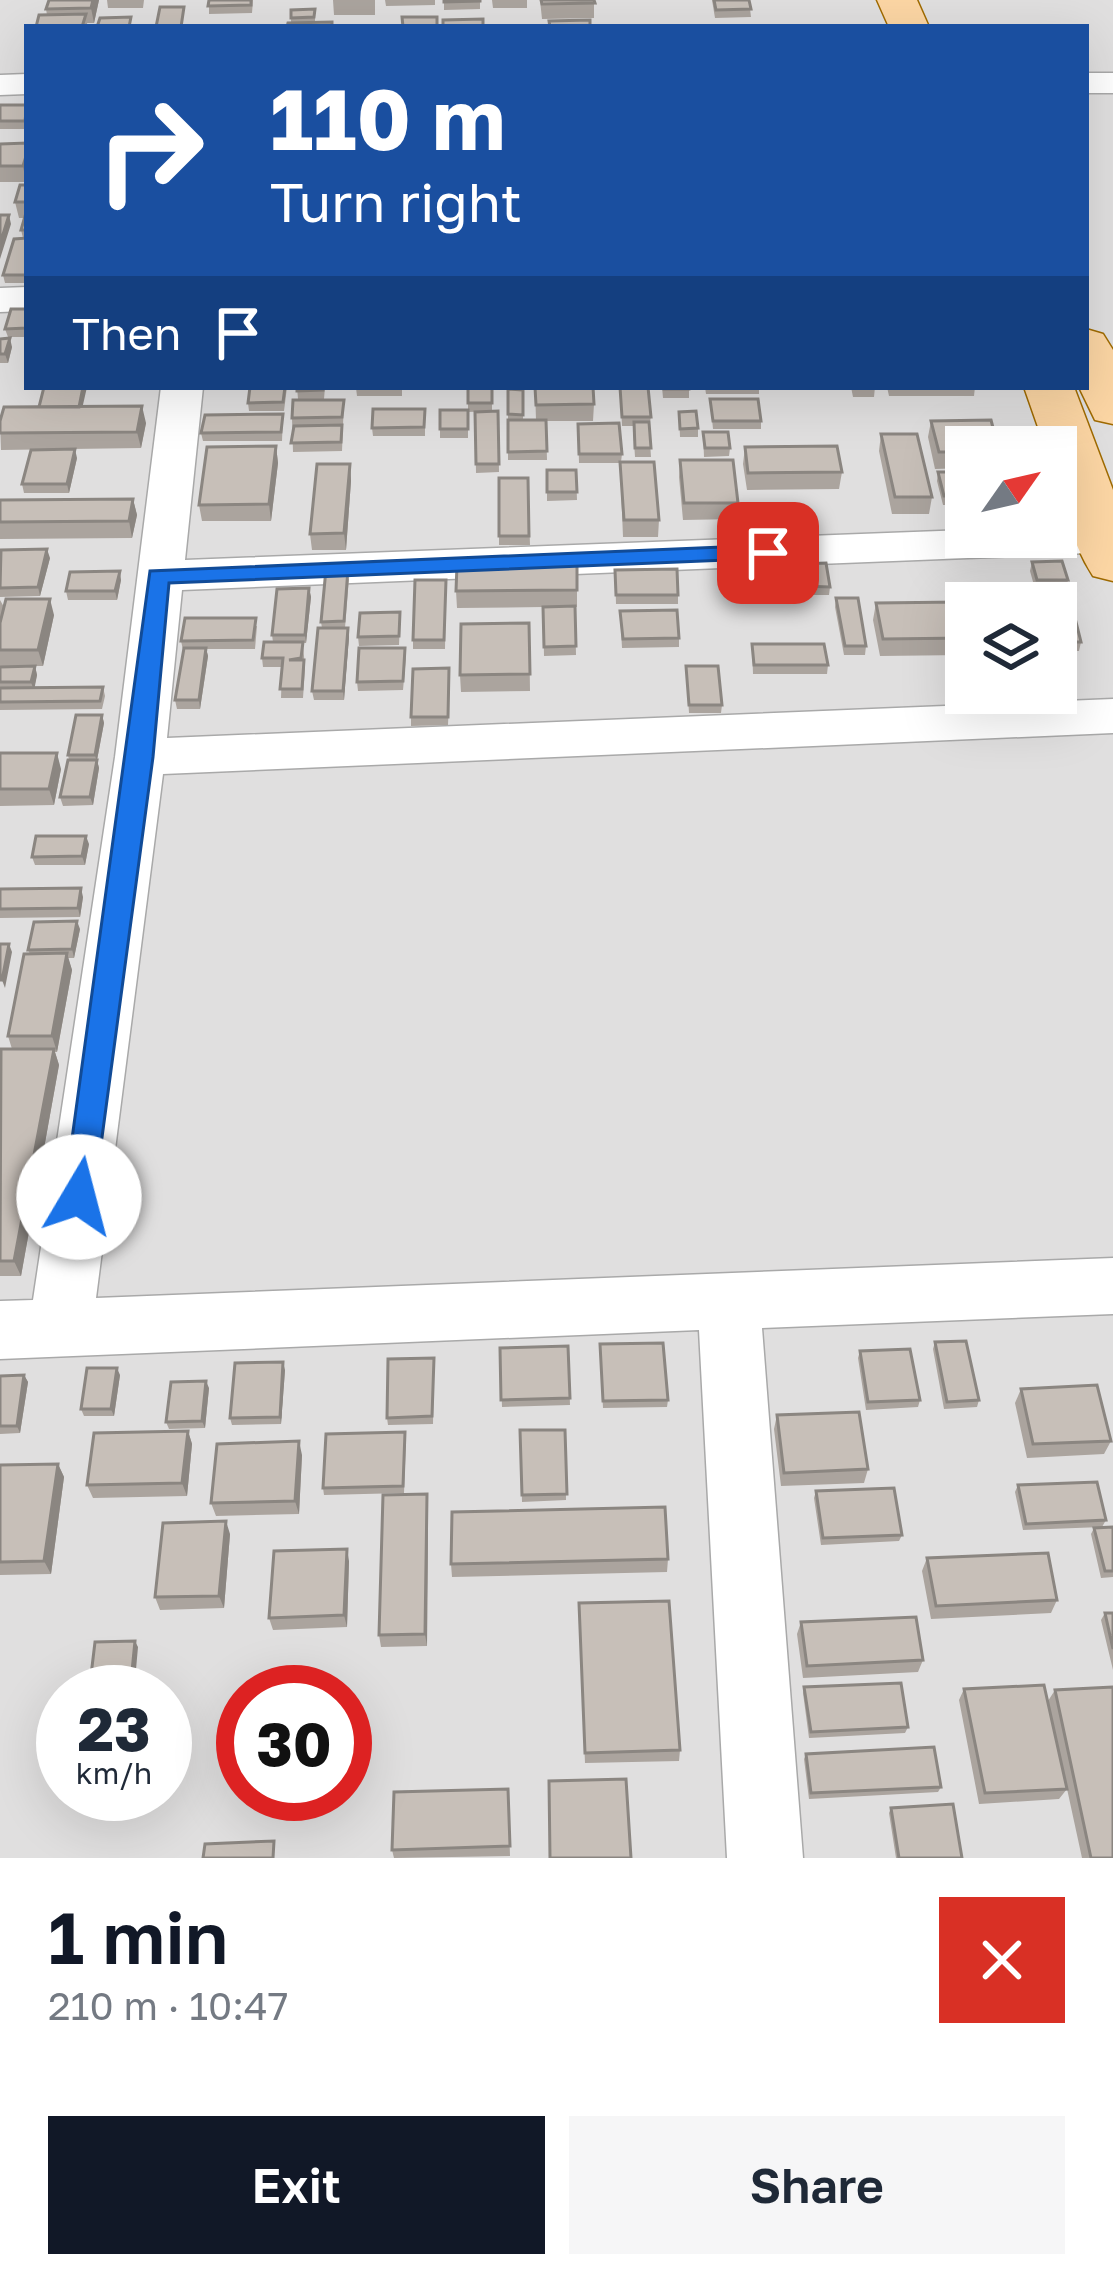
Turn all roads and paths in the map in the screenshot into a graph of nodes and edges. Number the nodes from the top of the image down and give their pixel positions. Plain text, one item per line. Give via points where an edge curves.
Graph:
1 (1089, 351) edge
2 (182, 390) edge
3 (1049, 390) edge
4 (1113, 409) edge
5 (1110, 547) edge
6 (158, 576) junction
7 (1113, 716) edge
8 (140, 757) junction
9 (1113, 1286) edge
10 (729, 1301) junction
11 (30, 1330) edge
12 (766, 1858) edge

1 - 4 main road
2 - 6 street
3 - 5 main road
5 - 6 street
6 - 8 street
7 - 8 street
8 - 11 street
9 - 10 street
10 - 11 street
10 - 12 street

